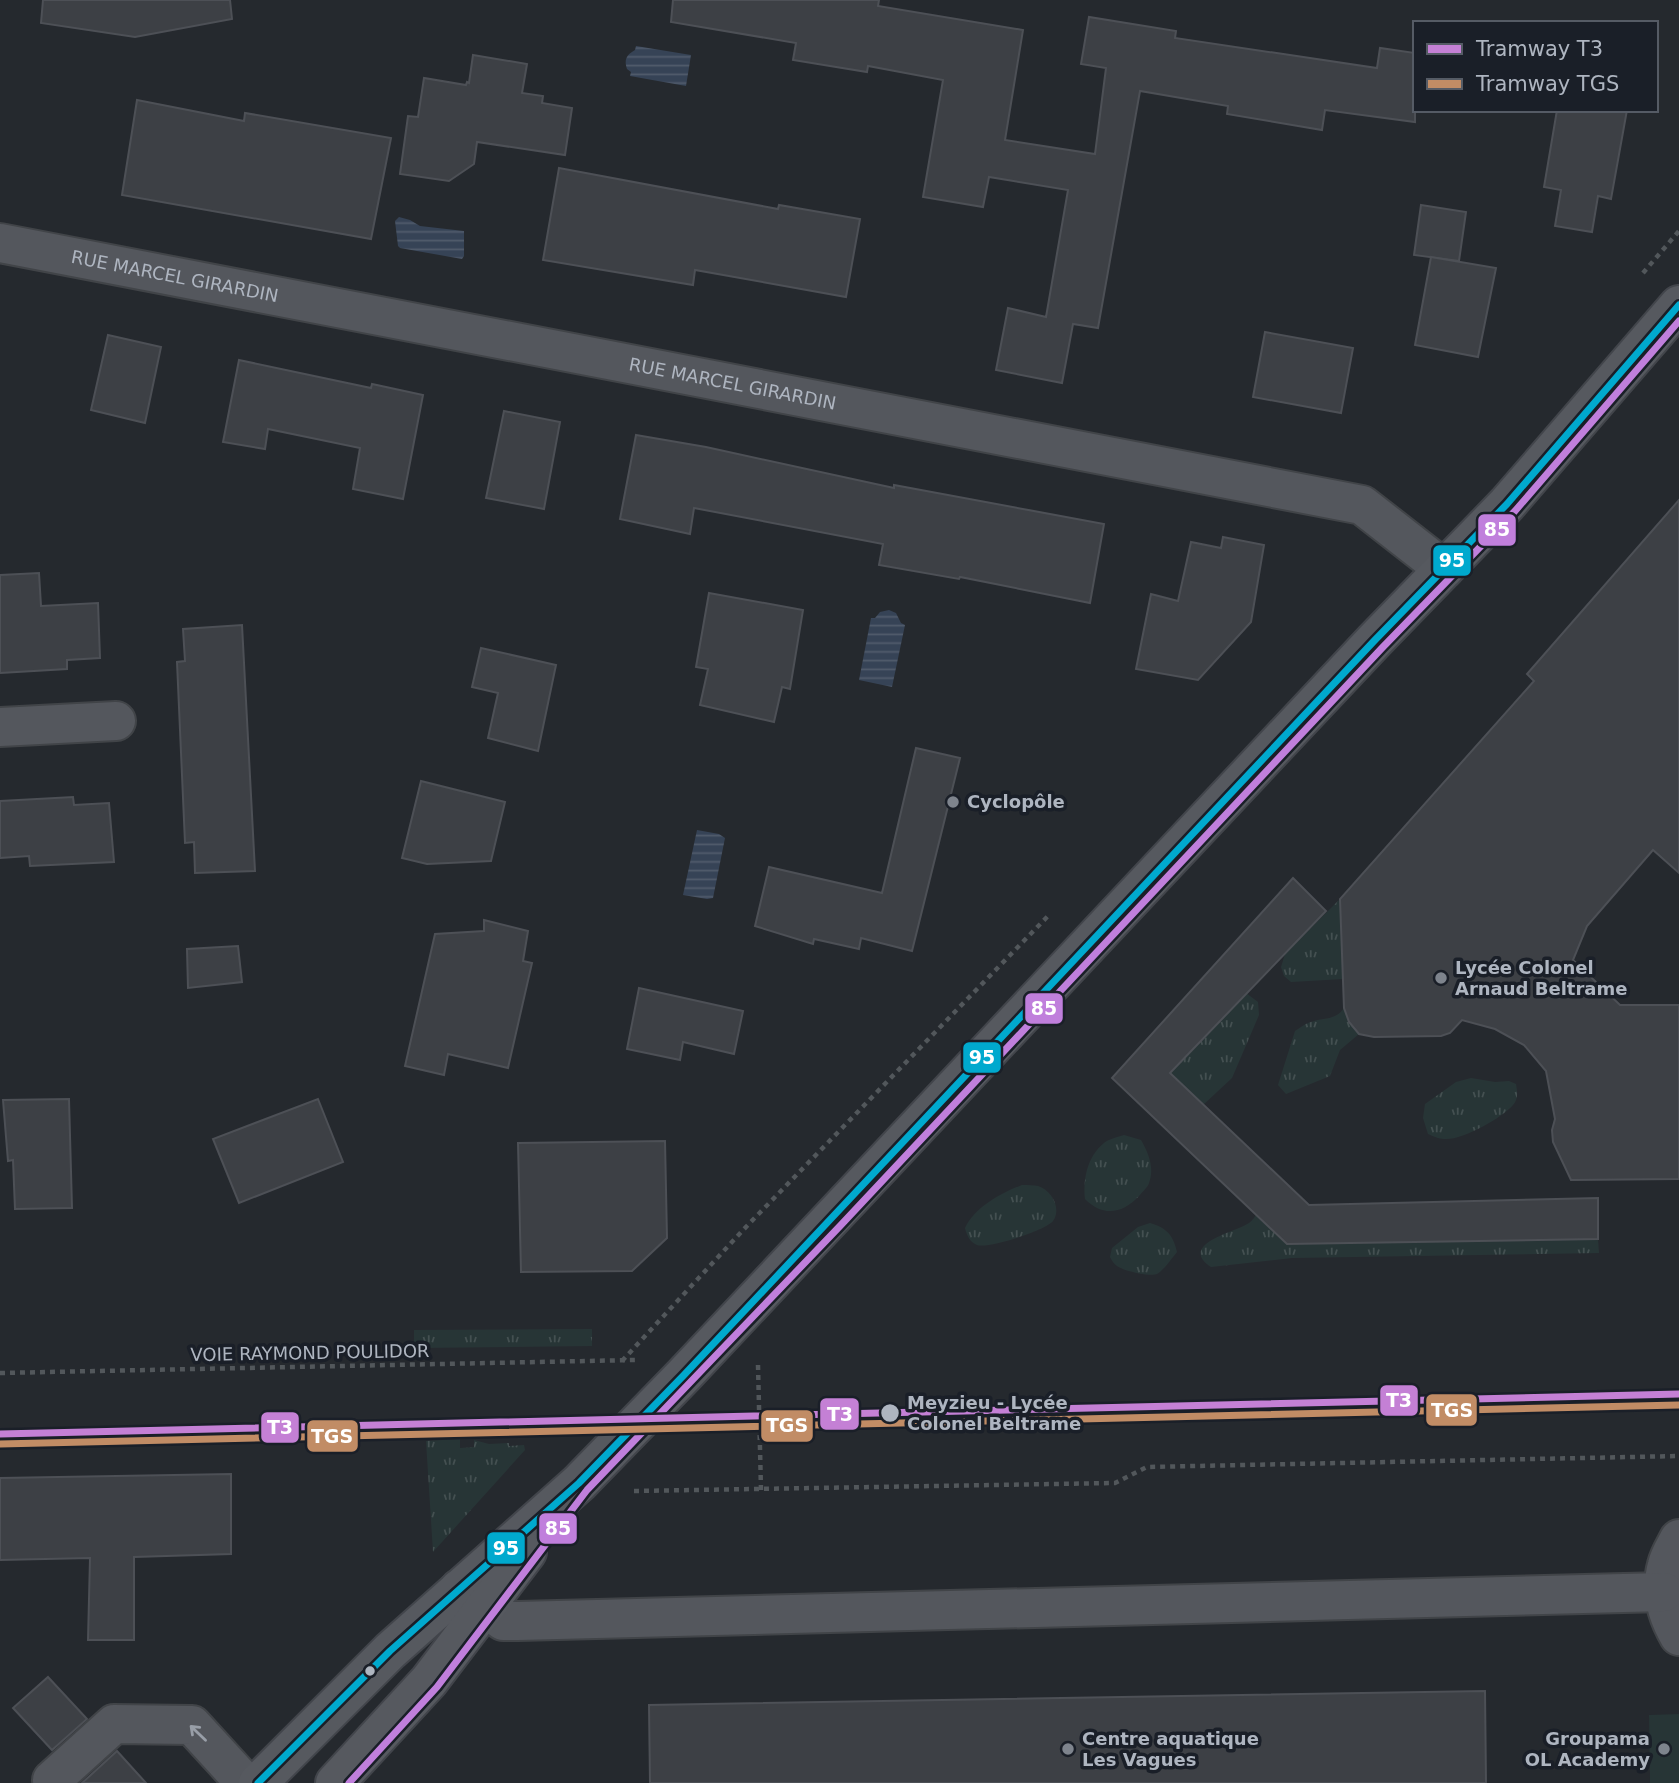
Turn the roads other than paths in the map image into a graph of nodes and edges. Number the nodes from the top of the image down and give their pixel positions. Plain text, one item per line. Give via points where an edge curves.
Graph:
1 (0, 243) edge
2 (1679, 304) edge
3 (1444, 569) junction
4 (116, 721) dead end
5 (0, 727) edge
6 (1679, 1539) edge
7 (1664, 1592) junction
8 (471, 1599) junction
9 (1679, 1636) edge
10 (55, 1783) edge
11 (245, 1783) edge
12 (258, 1783) edge
13 (335, 1783) edge

1 - 3 street, RUE MARCEL GIRARDIN via 1362,505
2 - 3 main road via 1507,504
3 - 8 main road
4 - 5 street
6 - 7 street via 1667,1564
7 - 8 street via 518,1622 503,1621
7 - 9 street
8 - 12 main road via 390,1651
8 - 13 main road via 429,1681
11 -> 10 street via 192,1725 114,1724 52,1780

